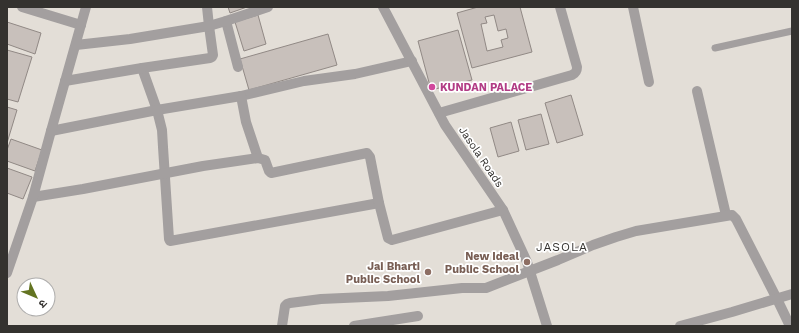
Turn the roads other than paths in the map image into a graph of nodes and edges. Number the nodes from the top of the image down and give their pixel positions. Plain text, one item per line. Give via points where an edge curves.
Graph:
1 (22, 7) edge
2 (86, 7) edge
3 (207, 7) edge
4 (268, 7) edge
5 (383, 7) edge
6 (560, 7) edge
7 (633, 7) edge
8 (226, 22) junction
9 (81, 25) junction
10 (209, 26) junction
11 (792, 31) edge
12 (76, 45) junction
13 (715, 48) dead end
14 (412, 61) junction
15 (238, 67) dead end
16 (142, 68) junction
17 (65, 81) junction
18 (649, 82) dead end
19 (697, 91) dead end
20 (241, 96) junction
21 (157, 110) junction
22 (439, 113) junction
23 (51, 131) junction
24 (258, 158) junction
25 (164, 174) junction
26 (33, 197) junction
27 (379, 203) junction
28 (503, 210) junction
29 (726, 215) junction
30 (530, 271) junction
31 (7, 274) edge
32 (792, 294) edge
33 (777, 298) junction
34 (418, 316) dead end
35 (282, 326) edge
36 (354, 326) edge
37 (547, 326) edge
38 (680, 326) edge
39 (790, 326) edge

1 - 9 street
2 - 9 street
3 - 10 street
4 - 8 street
5 - 14 street, Jasola Roads
6 - 22 street via 577,67 575,73
7 - 18 street
8 - 10 street
8 - 15 street
9 - 12 street
10 - 12 street
10 - 16 street via 212,57
11 - 13 lane
12 - 17 street
14 - 20 street via 355,74 304,81
14 - 22 street, Jasola Roads
16 - 17 street
16 - 21 street
17 - 23 street
19 - 29 street
20 - 21 street
20 - 24 street via 246,122
21 - 23 street
21 - 25 street via 162,130
22 - 28 street, Jasola Roads
23 - 26 street
24 - 25 street
24 - 27 street via 265,160 271,174 367,154 370,157
25 - 26 street
25 - 27 street via 170,241
26 - 31 street
27 - 28 street via 388,238 392,240
28 - 30 street, Jasola Roads
29 - 30 street via 636,231 593,245
29 - 33 street via 732,214 736,219
30 - 35 street via 486,288 290,303 285,306
30 - 37 street, Jasola Roads
32 - 33 street
33 - 38 street
33 - 39 street
34 - 36 street

